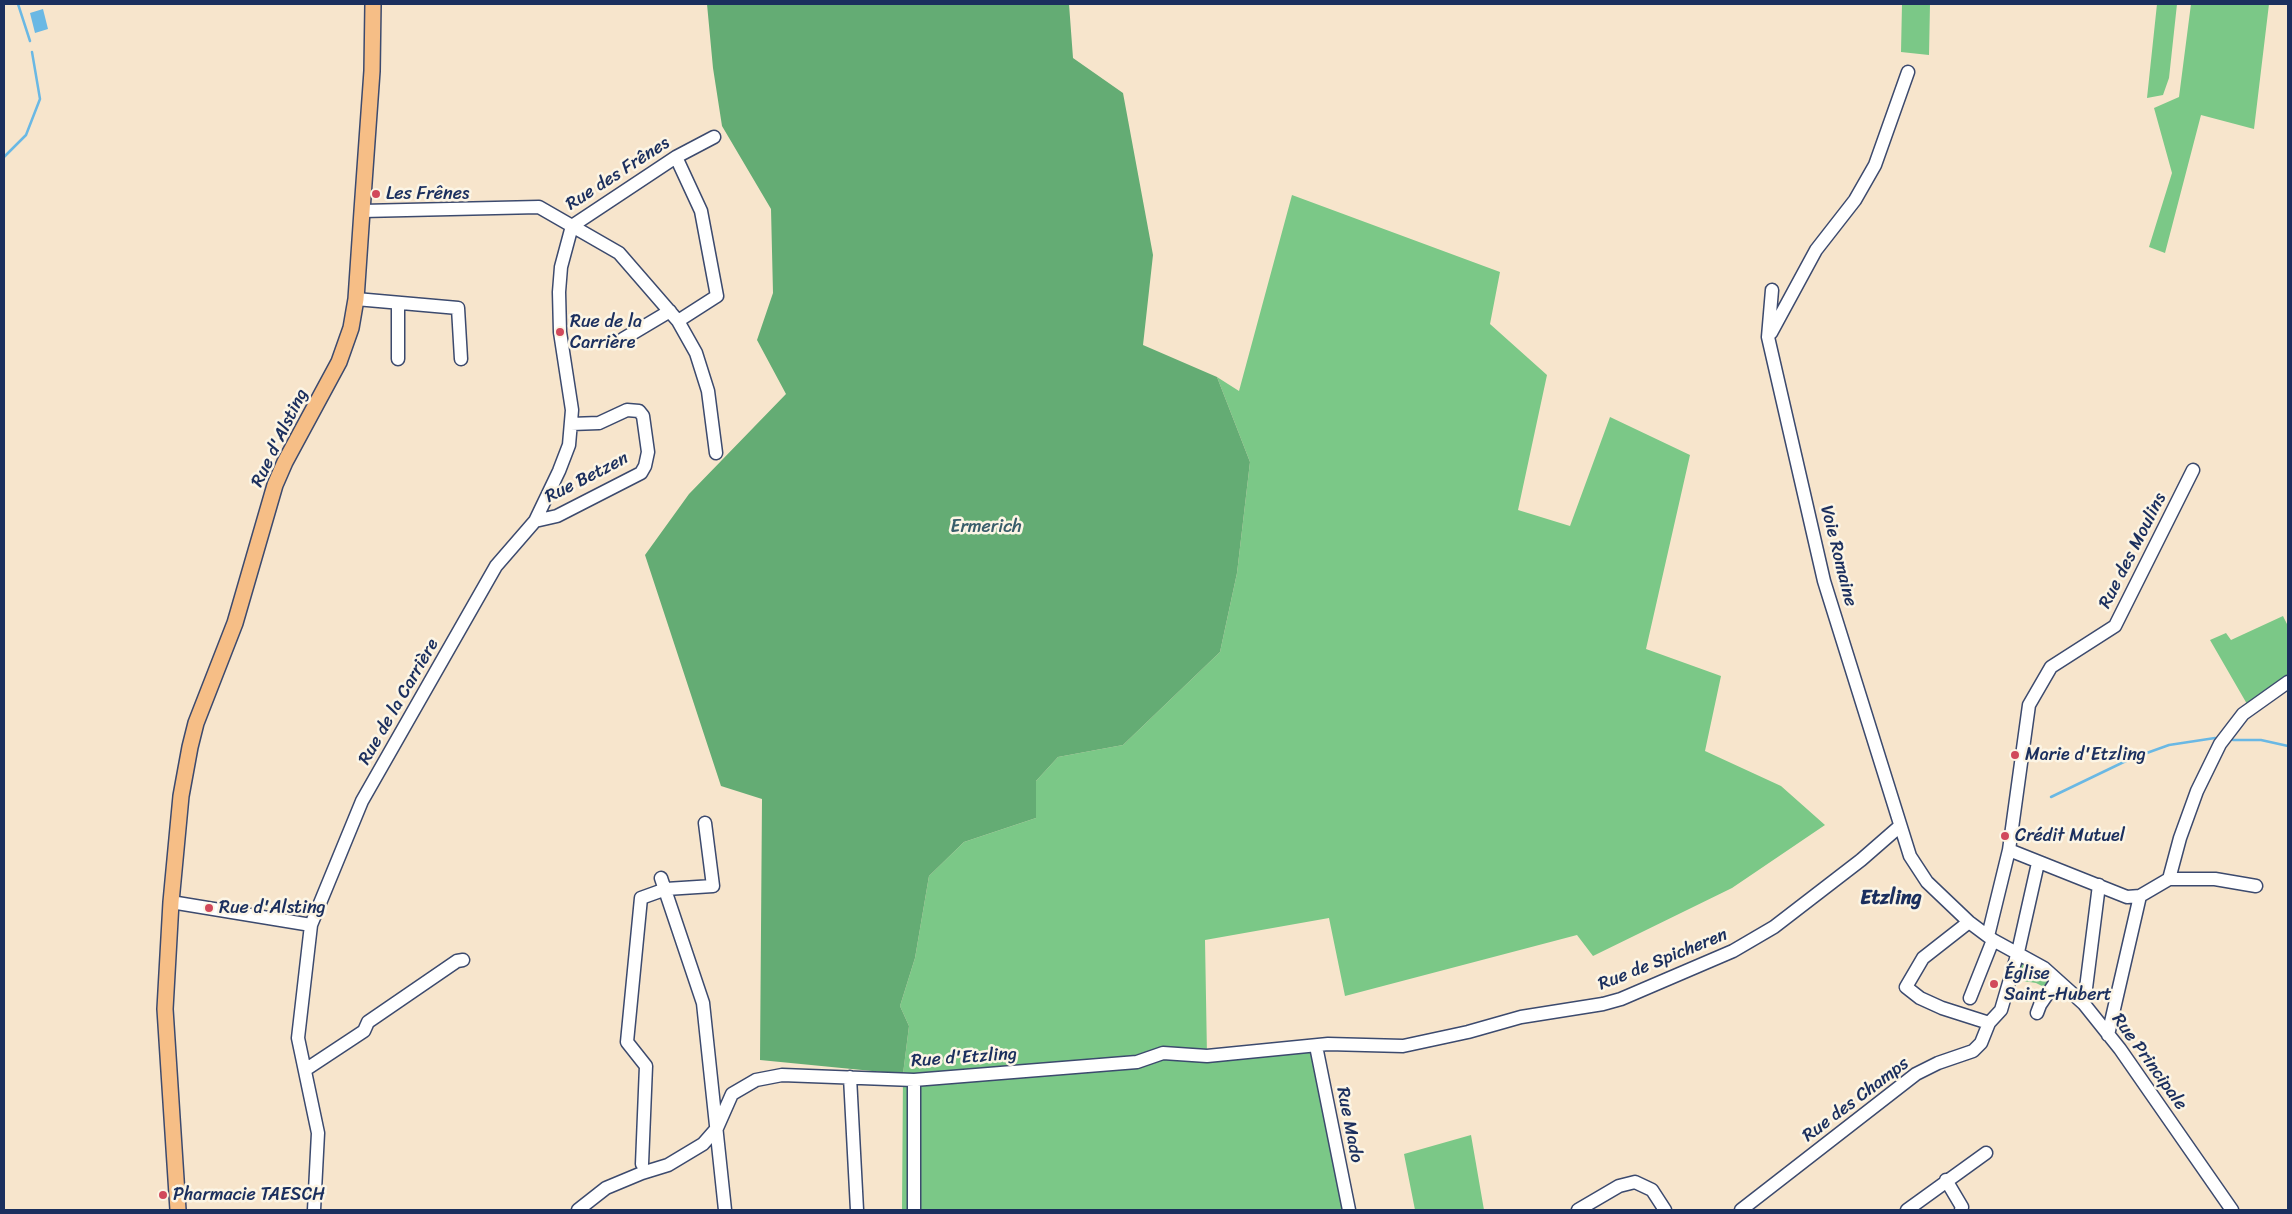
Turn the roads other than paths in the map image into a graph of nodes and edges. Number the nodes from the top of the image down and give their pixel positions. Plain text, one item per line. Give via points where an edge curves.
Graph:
1 (373, 4) edge
2 (1908, 72) dead end
3 (714, 137) dead end
4 (676, 157) junction
5 (362, 211) junction
6 (572, 226) junction
7 (1772, 290) dead end
8 (356, 299) junction
9 (398, 304) junction
10 (674, 316) junction
11 (1768, 337) junction
12 (622, 339) dead end
13 (398, 359) dead end
14 (461, 359) dead end
15 (571, 424) junction
16 (716, 453) dead end
17 (2193, 470) dead end
18 (535, 521) junction
19 (2288, 682) edge
20 (705, 824) dead end
21 (1900, 826) junction
22 (2009, 850) junction
23 (2038, 863) junction
24 (2168, 879) junction
25 (664, 884) junction
26 (2098, 885) junction
27 (2256, 886) dead end
28 (2140, 896) junction
29 (171, 902) junction
30 (1969, 922) junction
31 (310, 925) junction
32 (1991, 938) junction
33 (2018, 952) junction
34 (463, 960) dead end
35 (2057, 980) junction
36 (1970, 998) dead end
37 (2084, 1004) junction
38 (2038, 1013) dead end
39 (1989, 1023) junction
40 (2108, 1035) junction
41 (1316, 1046) junction
42 (1403, 1046) joint
43 (305, 1070) junction
44 (850, 1077) junction
45 (914, 1080) junction
46 (717, 1128) junction
47 (1986, 1154) dead end
48 (642, 1164) dead end
49 (1946, 1180) junction
50 (178, 1210) edge
51 (314, 1210) edge
52 (578, 1210) edge
53 (725, 1210) edge
54 (857, 1210) edge
55 (914, 1210) edge
56 (1349, 1210) edge
57 (1578, 1210) edge
58 (1665, 1210) edge
59 (1741, 1210) edge
60 (1907, 1210) edge
61 (1962, 1210) edge
62 (2230, 1210) edge

1 - 5 main road, Rue d'Alsting via 372,71
2 - 11 street via 1875,165 1855,200 1816,250
3 - 4 street, Rue des Frênes
4 - 6 street, Rue des Frênes
4 - 10 street via 701,211 717,296
5 - 6 street, Rue des Frênes via 539,207
5 - 8 main road, Rue d'Alsting
6 - 10 street via 619,253
6 - 15 street, Rue de la Carrière via 561,267 559,292 560,332 572,410
7 - 11 street, Voie Romaine
8 - 9 street
8 - 29 main road, Rue d'Alsting via 351,328 339,362 275,485 235,623 196,723 181,796
9 - 13 street
9 - 14 street via 458,308
10 - 12 street
10 - 16 street via 696,353 708,391
11 - 21 street, Voie Romaine via 1824,582
15 - 18 street, Rue de la Carrière via 569,445 560,472
15 - 18 street, Rue Betzen via 599,423 627,410 639,411 644,416 648,452 645,466 641,474 557,516
17 - 22 street, Rue des Moulins via 2115,626 2051,667 2029,705
18 - 31 street, Rue de la Carrière via 496,566 362,801
19 - 24 street via 2243,714 2220,744 2197,791
20 - 25 street via 713,886
21 - 30 street, Rue Principale via 1910,856 1927,882
21 - 42 street, Rue de Spicheren via 1774,927 1733,951 1621,999 1521,1017
22 - 23 street
22 - 32 street, Rue des Moulins
23 - 26 street
23 - 33 street, Rue des Champs
24 - 27 street via 2215,879
24 - 28 street
25 - 46 street via 703,1003
25 - 48 street via 642,898 627,1042 646,1066
26 - 28 street via 2127,897
26 - 37 street
28 - 40 street
29 - 31 street
29 - 50 main road, Rue d'Alsting via 165,992
30 - 32 street, Rue Principale
30 - 39 street via 1923,958 1906,987 1942,1008
31 - 43 street, Rue de la Carrière via 298,1038
32 - 33 street, Rue Principale
32 - 36 street, Rue des Moulins
33 - 35 street, Rue Principale
33 - 39 street, Rue des Champs via 2001,1010
34 - 43 street via 368,1022 364,1031
35 - 37 street, Rue Principale
35 - 38 street
37 - 40 street, Rue Principale
39 - 59 street, Rue des Champs via 1981,1043 1973,1051 1938,1062 1916,1074
40 - 62 street, Rue Principale
41 - 42 street, Rue d'Etzling
41 - 45 street, Rue d'Etzling via 1207,1056 1163,1052 1137,1062
41 - 56 street, Rue Mado
43 - 51 street, Rue de la Carrière via 318,1133
44 - 45 street, Rue d'Etzling
44 - 46 street, Rue d'Etzling via 782,1075 756,1080 732,1094
44 - 54 street
45 - 55 street
46 - 52 street, Rue d'Etzling via 703,1144 668,1165 606,1188
46 - 53 street
47 - 49 street
49 - 60 street
49 - 61 street
57 - 58 street via 1619,1186 1635,1182 1652,1190

